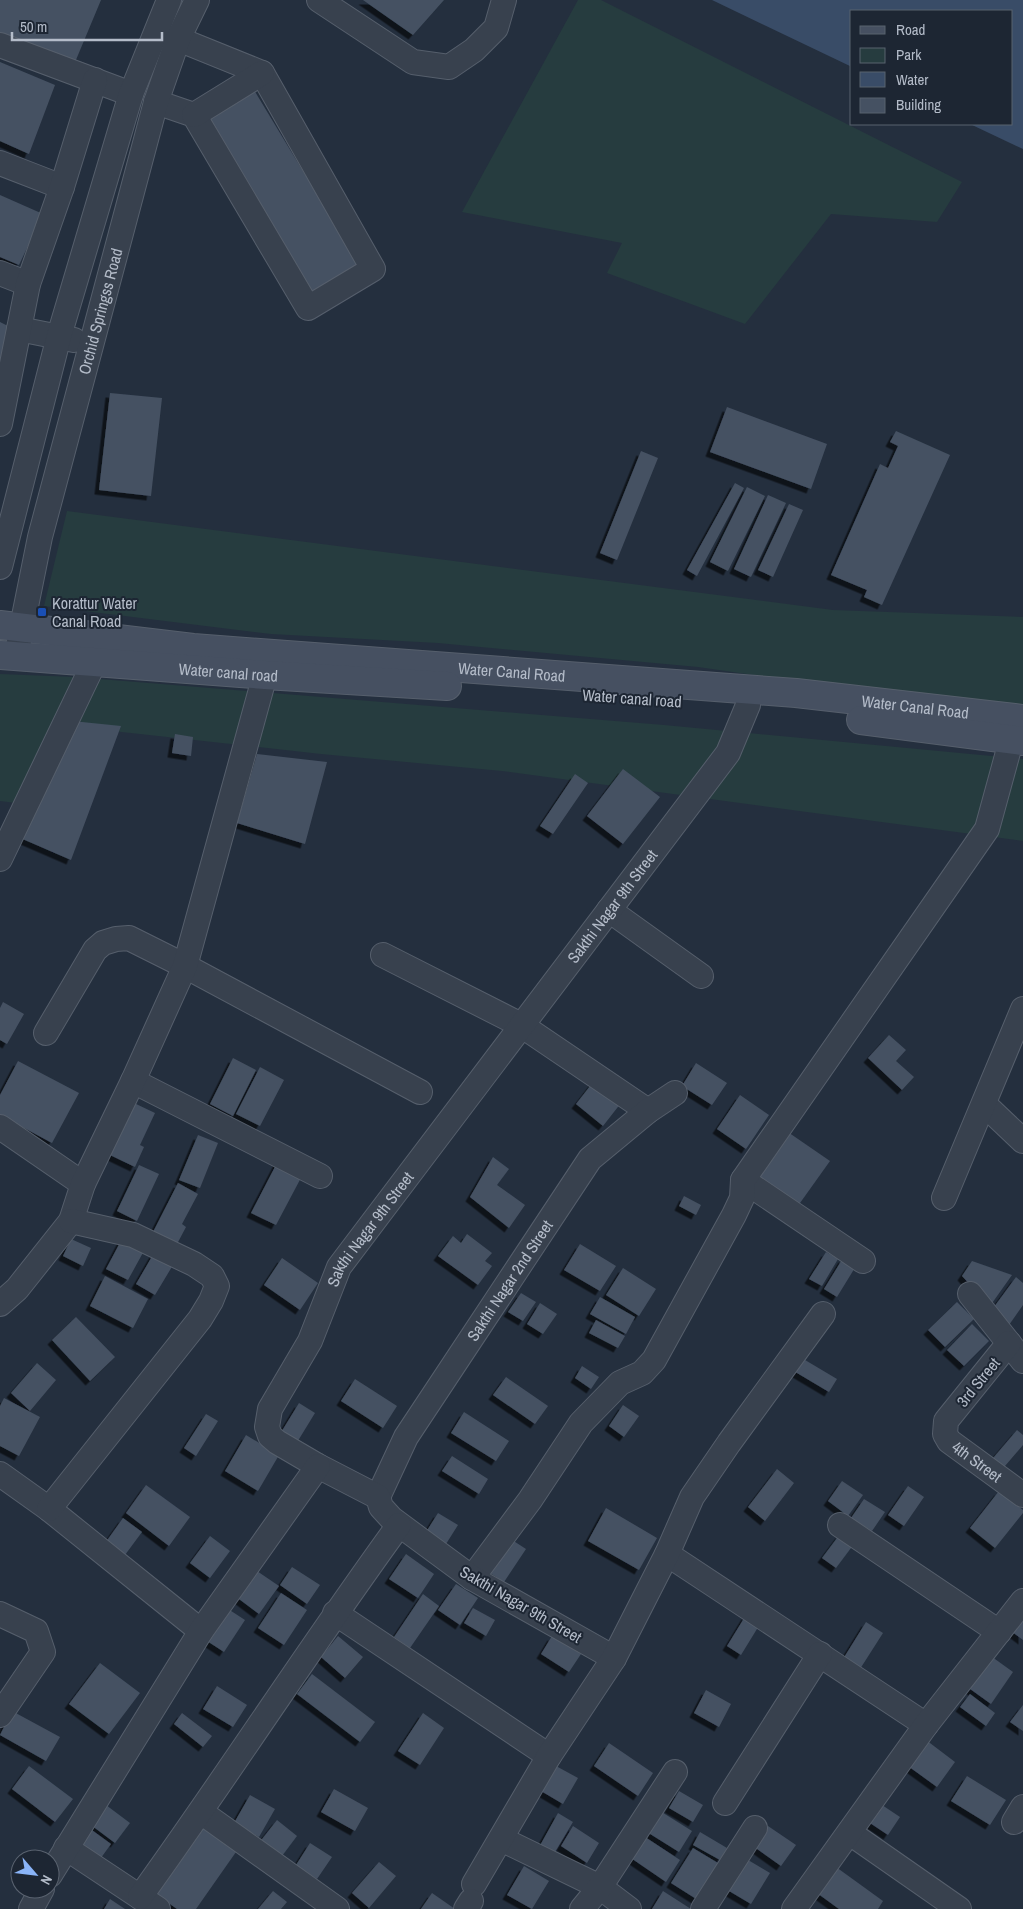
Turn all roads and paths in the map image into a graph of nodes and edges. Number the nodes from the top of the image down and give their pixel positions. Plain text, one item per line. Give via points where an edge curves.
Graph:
1 (169, 0) edge
2 (197, 0) edge
3 (319, 0) edge
4 (504, 0) edge
5 (178, 38) junction
6 (0, 45) edge
7 (262, 73) junction
8 (95, 80) junction
9 (131, 94) junction
10 (156, 102) junction
11 (194, 115) junction
12 (0, 163) edge
13 (62, 187) junction
14 (0, 273) edge
15 (28, 284) junction
16 (19, 329) junction
17 (58, 336) junction
18 (90, 344) junction
19 (0, 424) edge
20 (0, 567) edge
21 (11, 627) edge
22 (8, 655) edge
23 (94, 663) junction
24 (265, 664) junction
25 (748, 705) junction
26 (1019, 730) edge
27 (0, 859) edge
28 (609, 910) junction
29 (383, 955) dead end
30 (185, 966) junction
31 (701, 976) dead end
32 (1023, 1009) edge
33 (521, 1025) junction
34 (46, 1033) dead end
35 (133, 1081) junction
36 (420, 1092) dead end
37 (675, 1093) dead end
38 (984, 1104) junction
39 (648, 1111) junction
40 (0, 1127) edge
41 (1023, 1141) edge
42 (320, 1176) dead end
43 (743, 1180) junction
44 (83, 1184) junction
45 (944, 1198) dead end
46 (71, 1221) junction
47 (863, 1261) dead end
48 (970, 1294) dead end
49 (0, 1304) edge
50 (823, 1314) dead end
51 (1009, 1342) junction
52 (1023, 1361) edge
53 (946, 1421) joint
54 (318, 1466) junction
55 (0, 1474) edge
56 (1023, 1495) edge
57 (378, 1497) junction
58 (49, 1509) junction
59 (399, 1525) junction
60 (840, 1525) dead end
61 (667, 1554) junction
62 (472, 1578) junction
63 (1023, 1601) edge
64 (335, 1613) junction
65 (0, 1614) edge
66 (201, 1631) junction
67 (999, 1632) junction
68 (820, 1654) junction
69 (614, 1658) junction
70 (0, 1715) edge
71 (926, 1725) junction
72 (549, 1756) junction
73 (675, 1772) dead end
74 (725, 1803) dead end
75 (201, 1812) junction
76 (755, 1828) dead end
77 (850, 1833) junction
78 (501, 1839) junction
79 (66, 1848) junction
80 (60, 1858) edge
81 (600, 1887) junction
82 (471, 1898) edge
83 (149, 1903) edge
84 (337, 1909) edge
85 (582, 1909) edge
86 (629, 1909) edge
87 (703, 1909) edge
88 (794, 1909) edge
89 (959, 1909) edge

1 - 9 street, Orchid Springss Road
2 - 5 street, Orchid Springss Road
3 - 4 street via 413,62 449,66 474,50 496,28
5 - 7 street
5 - 10 street, Orchid Springss Road
6 - 8 street
7 - 11 street
7 - 11 street via 373,269 308,308
8 - 9 street
8 - 13 street
9 - 17 street, Orchid Springss Road
10 - 11 street
10 - 18 street, Orchid Springss Road
12 - 13 street
13 - 15 street
14 - 15 street
15 - 16 street
16 - 17 street
16 - 19 street
17 - 18 street
17 - 20 street, Orchid Springss Road
18 - 21 street, Orchid Springss Road via 40,537
21 - 22 street, Orchid Springss Road
21 - 24 main road, Water Canal Road via 193,648
22 - 23 main road, Water canal road
23 - 24 main road, Water canal road
23 - 27 street
24 - 25 main road, Water canal road
24 - 26 main road, Water Canal Road via 796,693
24 - 30 street
25 - 26 main road, Water canal road
25 - 28 street, Sakthi Nagar 9th Street via 728,753
26 - 43 street via 987,830
28 - 31 street
28 - 33 street, Sakthi Nagar 9th Street
29 - 33 street
30 - 34 street via 129,938 103,943 95,950
30 - 35 street
30 - 36 street
32 - 38 street
33 - 39 street
33 - 54 street, Sakthi Nagar 9th Street via 339,1267 310,1341 270,1409 267,1428 270,1436
35 - 42 street
35 - 44 street
37 - 39 street, Sakthi Nagar 2nd Street
38 - 41 street
38 - 45 street
39 - 57 street, Sakthi Nagar 2nd Street via 590,1159 406,1437
40 - 44 street
43 - 47 street
43 - 62 street via 742,1198 734,1215 654,1360 642,1372 620,1382 581,1423 530,1500
44 - 46 street
46 - 49 street via 17,1289
46 - 58 street via 133,1236 194,1264 212,1276 216,1286 200,1319
48 - 51 street
50 - 61 street via 692,1497
51 - 52 street
51 - 53 street, 3rd Street
53 - 56 street, 4th Street via 945,1434 950,1441
54 - 57 street, Sakthi Nagar 9th Street
54 - 66 street
55 - 58 street
57 - 59 street, Sakthi Nagar 9th Street via 381,1507
58 - 66 street
59 - 62 street, Sakthi Nagar 9th Street
59 - 64 street
60 - 67 street
61 - 68 street
61 - 69 street
62 - 69 street, Sakthi Nagar 9th Street
63 - 67 street
64 - 72 street
64 - 75 street
65 - 70 street via 36,1631 43,1652
66 - 79 street
67 - 71 street
68 - 71 street
68 - 74 street
69 - 72 street
71 - 77 street
72 - 78 street
73 - 81 street
75 - 83 street
75 - 84 street
76 - 87 street
77 - 88 street
77 - 89 street
78 - 81 street
78 - 82 street
79 - 80 street
79 - 83 street
81 - 85 street
81 - 86 street

